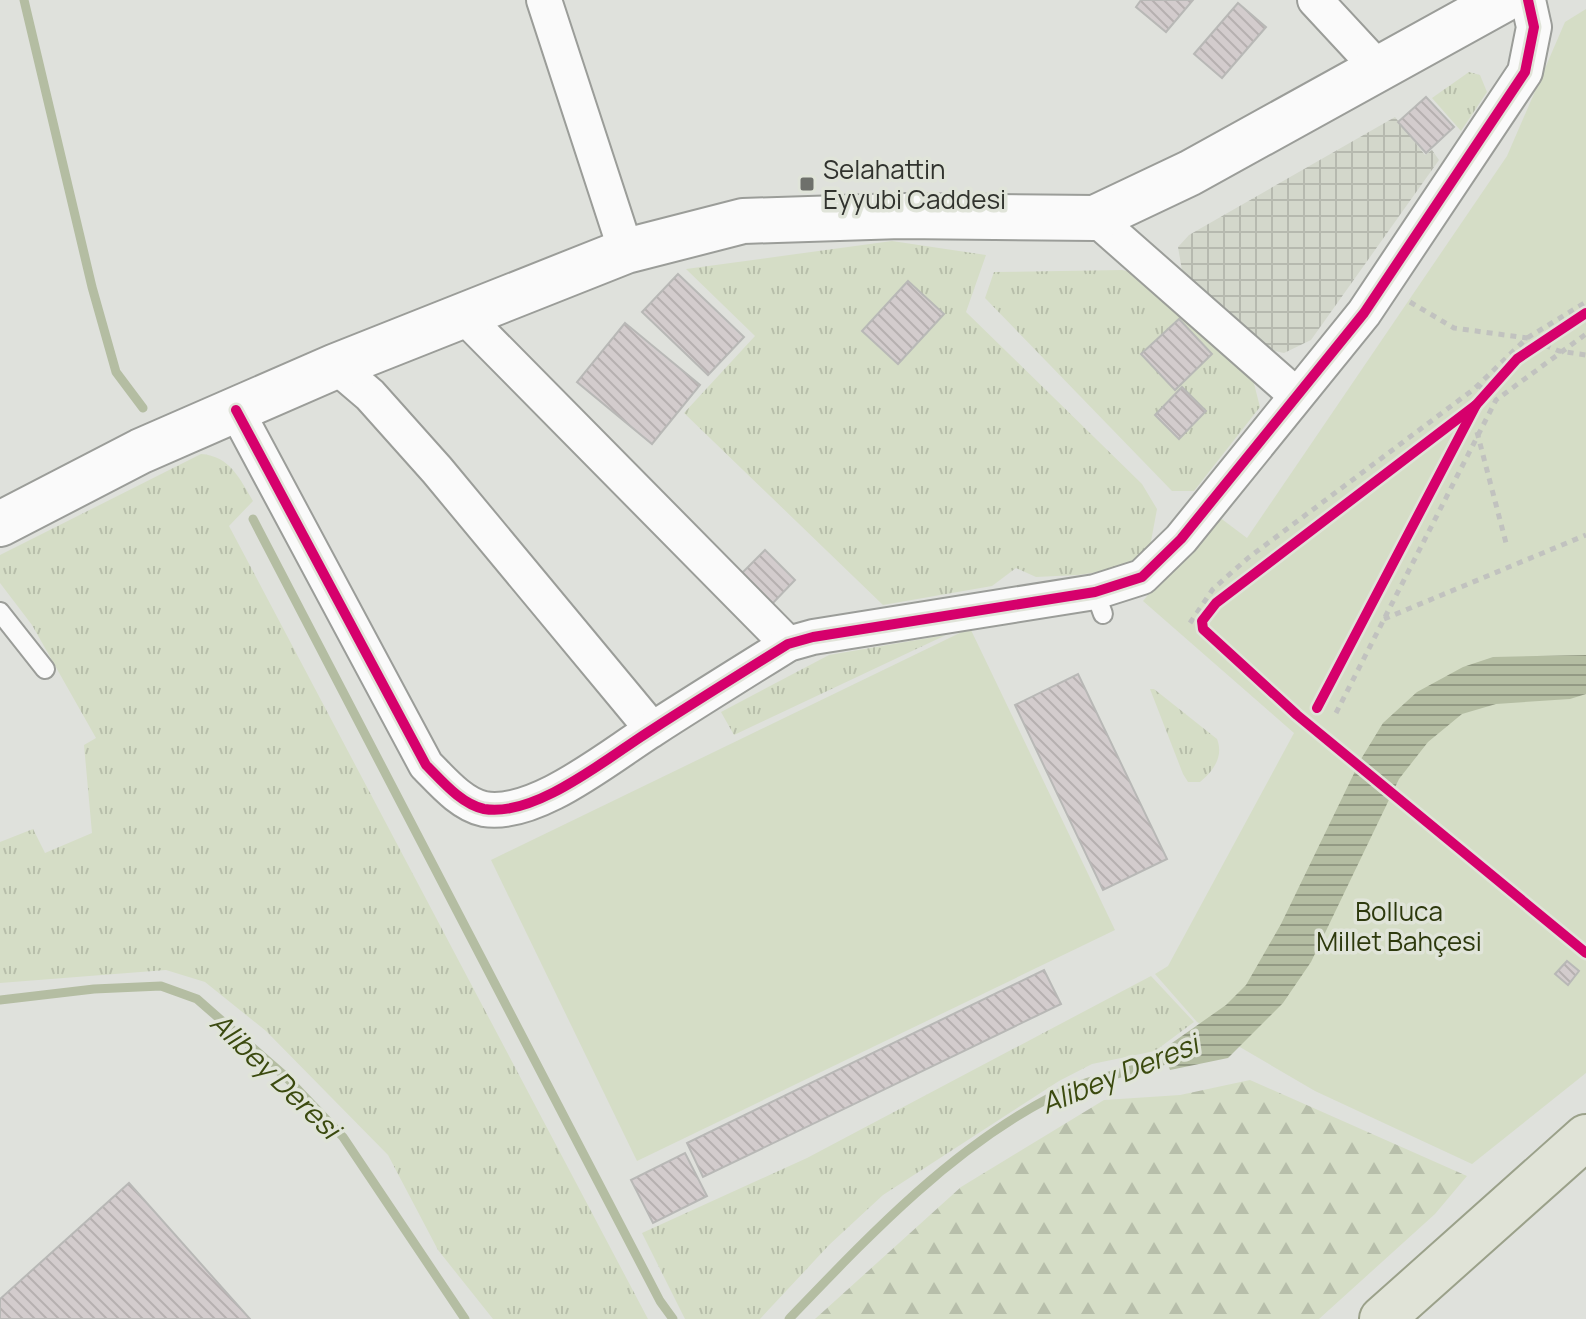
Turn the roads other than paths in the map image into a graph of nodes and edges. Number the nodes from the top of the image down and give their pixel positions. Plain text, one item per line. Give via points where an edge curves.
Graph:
1 (544, 0) edge
2 (1315, 0) edge
3 (1503, 0) edge
4 (1528, 0) edge
5 (1379, 69) junction
6 (1095, 218) junction
7 (626, 251) junction
8 (463, 315) junction
9 (336, 366) junction
10 (1296, 395) junction
11 (236, 410) junction
12 (0, 524) edge
13 (0, 612) edge
14 (788, 644) junction
15 (45, 669) dead end
16 (652, 729) junction
17 (1586, 1137) edge
18 (1382, 1319) edge

1 - 7 street
2 - 5 street
3 - 5 street
4 - 10 street via 1534,27 1525,72 1364,313
5 - 6 street via 1190,173
6 - 7 street via 743,221
6 - 10 street
7 - 8 street
8 - 9 street
8 - 14 street
9 - 11 street
9 - 16 street via 370,395 437,470
10 - 14 street via 1181,539 1142,577 1099,603
11 - 12 street via 141,451
11 - 16 street via 426,765 455,794 482,809 524,804 571,782
13 - 15 lane
14 - 16 street
17 - 18 main road

